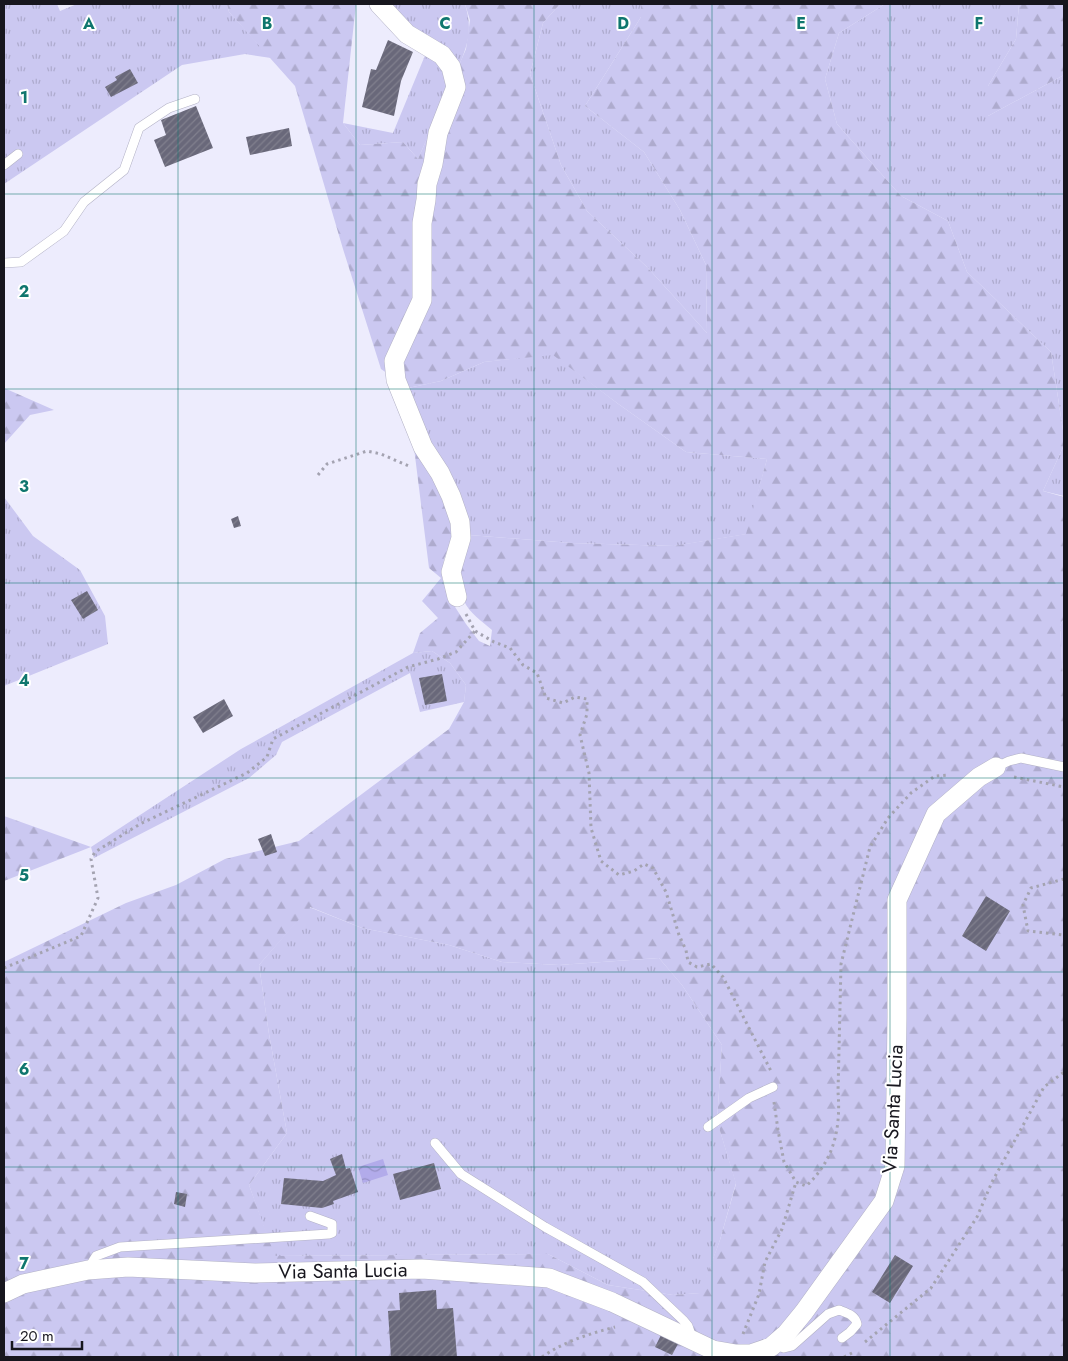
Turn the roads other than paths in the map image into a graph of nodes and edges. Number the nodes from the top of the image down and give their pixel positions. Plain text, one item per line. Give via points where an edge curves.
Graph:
1 (379, 4) edge
2 (195, 99) dead end
3 (18, 154) dead end
4 (4, 166) edge
5 (4, 262) edge
6 (456, 597) road end
7 (996, 767) joint
8 (1064, 767) edge
9 (773, 1087) road end
10 (708, 1127) dead end
11 (435, 1143) dead end
12 (310, 1216) dead end
13 (88, 1270) junction
14 (4, 1293) edge
15 (842, 1338) dead end
16 (693, 1341) junction
17 (774, 1344) junction

1 - 6 street via 406,34 442,55 451,68 456,87 438,133 427,184 422,223 422,300 394,361 396,380 423,447 451,496 460,522 461,538 451,572
2 - 5 lane via 170,108 140,128 124,170 84,202 64,231 21,262
3 - 4 lane
7 - 8 lane via 1020,758
7 - 17 street, Via Santa Lucia via 979,777 936,814 897,900 895,1166 884,1201 804,1312
9 - 10 lane via 749,1098
11 - 16 lane via 461,1174 642,1282 683,1320
12 - 13 lane via 332,1224 332,1232 120,1247 96,1256
13 - 14 street, Via Santa Lucia via 23,1284
13 - 16 street, Via Santa Lucia via 128,1267 254,1273 422,1269 549,1278 612,1302
15 - 17 lane via 850,1332 856,1320 839,1310 828,1314 792,1346 784,1348
16 - 17 street, Via Santa Lucia via 714,1350 736,1354 751,1354

